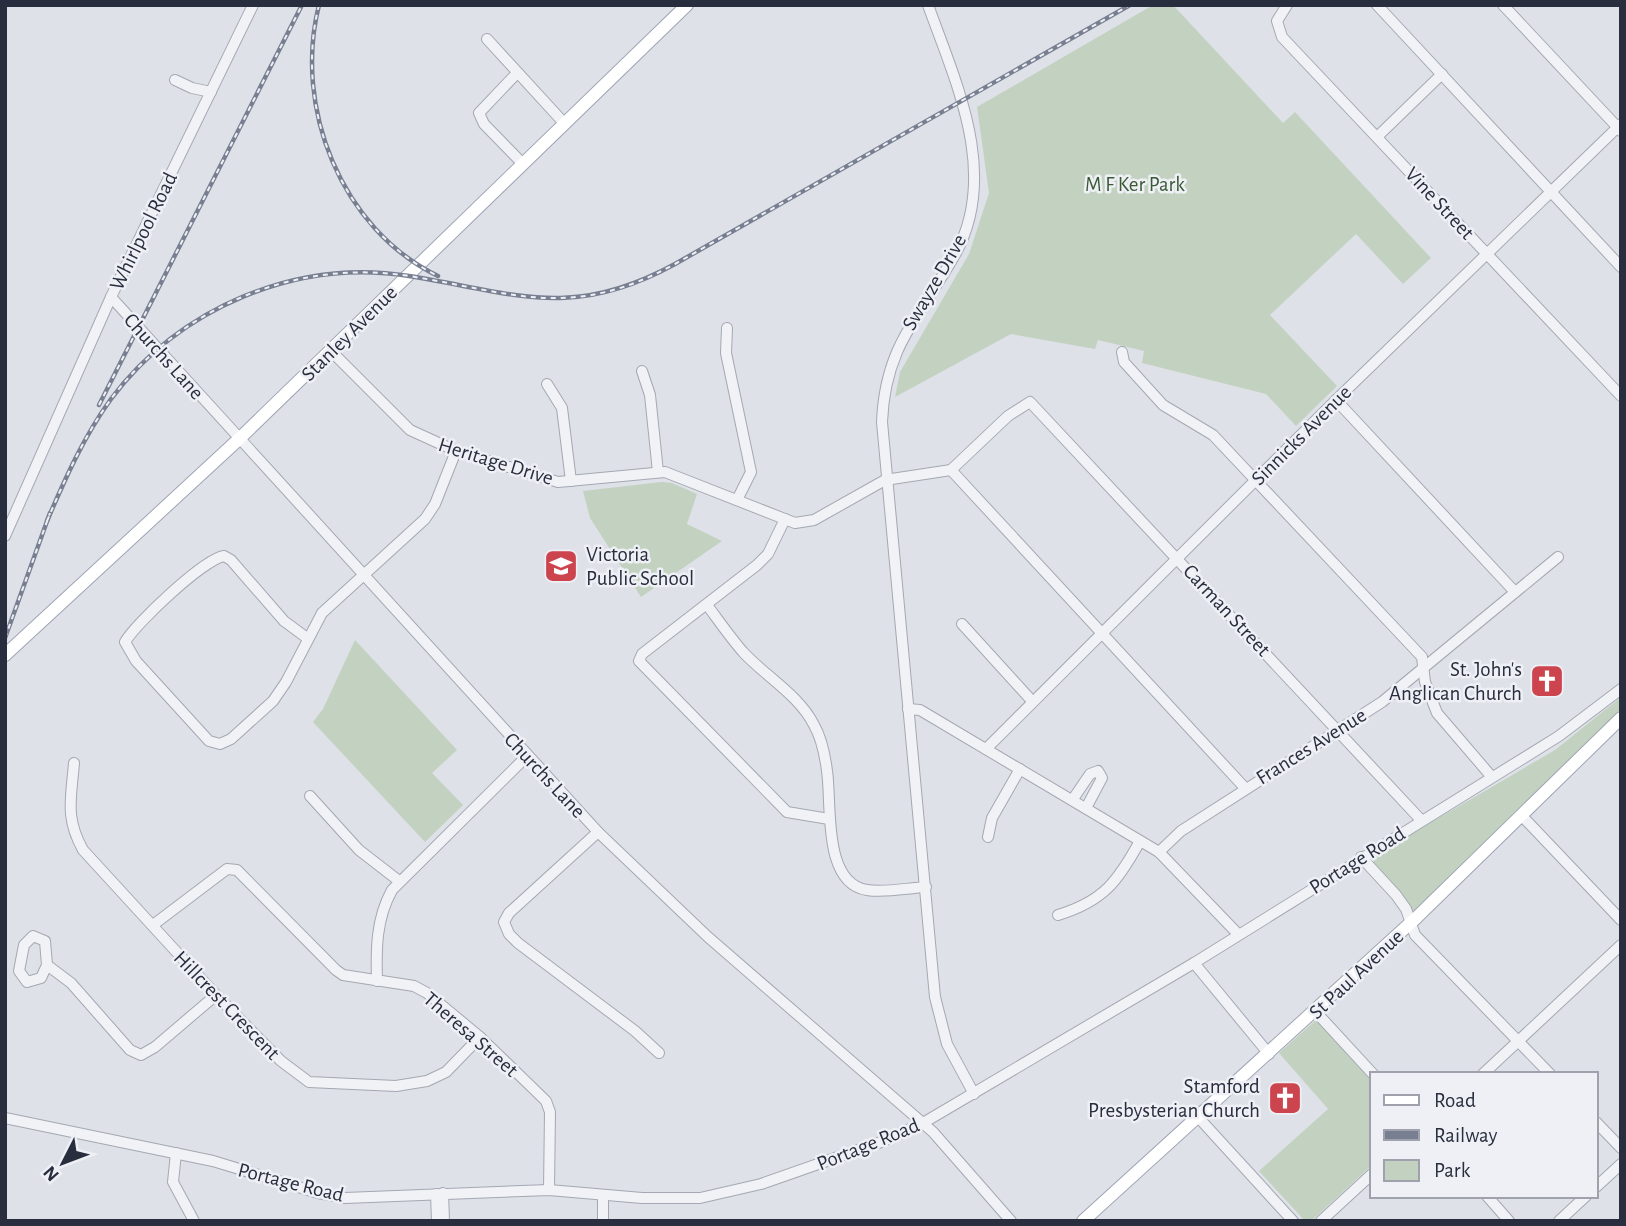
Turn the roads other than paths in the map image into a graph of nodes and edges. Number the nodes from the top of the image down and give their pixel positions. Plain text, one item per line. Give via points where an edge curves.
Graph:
1 (253, 5) edge
2 (687, 5) edge
3 (928, 5) edge
4 (1287, 5) edge
5 (1377, 5) edge
6 (1503, 5) edge
7 (487, 39) dead end
8 (517, 73) junction
9 (1442, 74) junction
10 (175, 80) dead end
11 (211, 92) junction
12 (564, 122) junction
13 (1620, 128) edge
14 (1378, 136) junction
15 (522, 163) junction
16 (1551, 193) junction
17 (1489, 253) junction
18 (1621, 267) edge
19 (111, 298) junction
20 (727, 328) dead end
21 (331, 351) junction
22 (1122, 352) dead end
23 (642, 370) dead end
24 (547, 383) dead end
25 (1621, 396) edge
26 (1336, 400) junction
27 (239, 439) junction
28 (456, 451) junction
29 (951, 470) junction
30 (658, 472) junction
31 (885, 480) junction
32 (1256, 480) junction
33 (571, 481) junction
34 (737, 500) junction
35 (785, 519) junction
36 (5, 536) edge
37 (1177, 557) junction
38 (1558, 557) dead end
39 (362, 576) junction
40 (1515, 592) junction
41 (707, 605) junction
42 (962, 624) dead end
43 (1102, 631) junction
44 (307, 638) junction
45 (5, 655) edge
46 (1425, 668) junction
47 (1621, 689) edge
48 (1032, 701) junction
49 (908, 709) junction
50 (1621, 718) edge
51 (1339, 729) junction
52 (986, 749) junction
53 (527, 756) junction
54 (74, 763) dead end
55 (1020, 769) junction
56 (1491, 776) junction
57 (1245, 788) junction
58 (310, 796) dead end
59 (1073, 799) junction
60 (1086, 808) junction
61 (1522, 816) junction
62 (829, 820) junction
63 (1421, 820) junction
64 (598, 832) junction
65 (988, 837) dead end
66 (1140, 841) junction
67 (1159, 852) junction
68 (1362, 857) junction
69 (399, 881) junction
70 (926, 887) junction
71 (1058, 915) dead end
72 (1621, 920) edge
73 (1410, 923) junction
74 (153, 925) junction
75 (1238, 934) junction
76 (1621, 946) edge
77 (1194, 962) junction
78 (47, 965) dead end
79 (377, 981) junction
80 (216, 995) junction
81 (1315, 1011) junction
82 (480, 1037) junction
83 (1519, 1041) junction
84 (659, 1053) dead end
85 (1269, 1054) junction
86 (1371, 1072) edge
87 (1485, 1072) edge
88 (1548, 1072) edge
89 (974, 1094) junction
90 (1198, 1117) junction
91 (5, 1118) edge
92 (923, 1123) junction
93 (1598, 1124) edge
94 (1621, 1148) edge
95 (176, 1153) junction
96 (1621, 1164) edge
97 (1370, 1176) edge
98 (1598, 1185) edge
99 (549, 1190) junction
100 (440, 1193) junction
101 (603, 1195) junction
102 (1489, 1198) edge
103 (1584, 1198) edge
104 (194, 1221) edge
105 (437, 1221) edge
106 (444, 1221) edge
107 (603, 1221) edge
108 (1012, 1221) edge
109 (1083, 1221) edge
110 (1293, 1221) edge
111 (1321, 1221) edge
112 (1509, 1221) edge
113 (1559, 1221) edge

1 - 11 street, Whirlpool Road
2 - 12 main road, Stanley Avenue
3 - 31 street, Swayze Drive via 969,131 974,198 957,251 899,343 883,395
4 - 14 street, Vine Street via 1277,21 1282,37
5 - 9 street
6 - 13 street
7 - 8 street
8 - 12 street
8 - 15 street via 479,113
9 - 14 street
9 - 16 street
10 - 11 street
11 - 19 street, Whirlpool Road
12 - 15 main road, Stanley Avenue
13 - 16 street, Sinnicks Avenue
14 - 17 street, Vine Street
15 - 21 main road, Stanley Avenue
16 - 17 street, Sinnicks Avenue
16 - 18 street
17 - 25 street, Vine Street
17 - 26 street, Sinnicks Avenue
19 - 27 street, Churchs Lane
19 - 36 street, Whirlpool Road
20 - 34 street via 726,353 751,472
21 - 27 main road, Stanley Avenue
21 - 28 street, Heritage Drive via 410,429
22 - 32 street via 1124,362 1163,405 1213,435
23 - 30 street via 650,395
24 - 33 street via 562,408
26 - 32 street, Sinnicks Avenue
26 - 40 street
27 - 39 street, Churchs Lane
27 - 45 main road, Stanley Avenue
28 - 33 street, Heritage Drive via 541,478
28 - 39 street via 436,504 425,519
29 - 31 street
29 - 37 street, Carman Street via 1030,402
29 - 43 street
30 - 33 street, Heritage Drive
30 - 34 street, Heritage Drive
31 - 35 street, Heritage Drive via 814,520
31 - 49 street, Swayze Drive
32 - 37 street, Sinnicks Avenue
32 - 46 street via 1422,657
34 - 35 street, Heritage Drive
35 - 41 street via 763,559
37 - 43 street, Sinnicks Avenue
37 - 51 street, Carman Street
38 - 40 street, Frances Avenue
39 - 44 street via 322,613
39 - 53 street, Churchs Lane
40 - 46 street, Frances Avenue
41 - 62 street via 744,652 813,723 828,773
41 - 62 street via 642,654 641,666 787,812
42 - 48 street
43 - 48 street, Sinnicks Avenue
43 - 57 street
44 - 44 street via 284,621 224,556 212,560 125,642 133,657 209,741 220,744 273,701
46 - 51 street, Frances Avenue
46 - 56 street via 1425,682 1437,713
47 - 56 street, Portage Road via 1559,736
48 - 52 street, Sinnicks Avenue
49 - 52 street via 920,710
49 - 70 street, Swayze Drive
50 - 61 main road, St Paul Avenue
51 - 57 street, Frances Avenue
51 - 63 street, Carman Street
52 - 55 street
53 - 64 street, Churchs Lane
53 - 69 street
54 - 74 street, Hillcrest Crescent via 72,830 83,850
55 - 59 street
55 - 65 street via 992,818
56 - 63 street, Portage Road
57 - 67 street, Frances Avenue via 1181,831
58 - 69 street via 359,850
59 - 60 street
59 - 60 street via 1090,774 1098,771 1102,778
60 - 66 street
61 - 72 street
61 - 73 main road, St Paul Avenue
62 - 70 street via 837,864 856,886 867,890
63 - 68 street, Portage Road
64 - 84 street via 504,922 518,943
64 - 92 street, Churchs Lane via 708,937
66 - 67 street
66 - 71 street via 1112,887 1076,910
67 - 75 street
68 - 73 street via 1396,895
68 - 75 street, Portage Road
69 - 79 street via 382,913
70 - 89 street, Swayze Drive via 936,997 947,1044
73 - 81 main road, St Paul Avenue
73 - 83 street via 1415,935
74 - 79 street, Theresa Street via 227,869 237,870 336,970
74 - 80 street, Hillcrest Crescent
75 - 77 street, Portage Road
76 - 83 street
77 - 85 street
77 - 89 street, Portage Road
78 - 80 street via 71,983 130,1050 141,1055
79 - 82 street, Theresa Street via 414,986 427,993
80 - 82 street, Hillcrest Crescent via 299,1077 318,1083 396,1086 427,1081 446,1072
81 - 85 main road, St Paul Avenue
81 - 86 street
82 - 99 street, Theresa Street via 546,1101 550,1112
83 - 87 street
83 - 88 street
85 - 90 main road, St Paul Avenue
89 - 92 street, Portage Road
90 - 109 main road, St Paul Avenue
90 - 110 street
91 - 95 street, Portage Road
92 - 101 street, Portage Road via 855,1152 734,1192 666,1199
92 - 108 street, Churchs Lane
93 - 94 street
95 - 100 street, Portage Road via 331,1196
95 - 104 street via 173,1182
96 - 98 street
97 - 111 street
99 - 100 street, Portage Road
99 - 101 street, Portage Road
100 - 105 street
100 - 106 street
101 - 107 street
102 - 112 street
103 - 113 street

